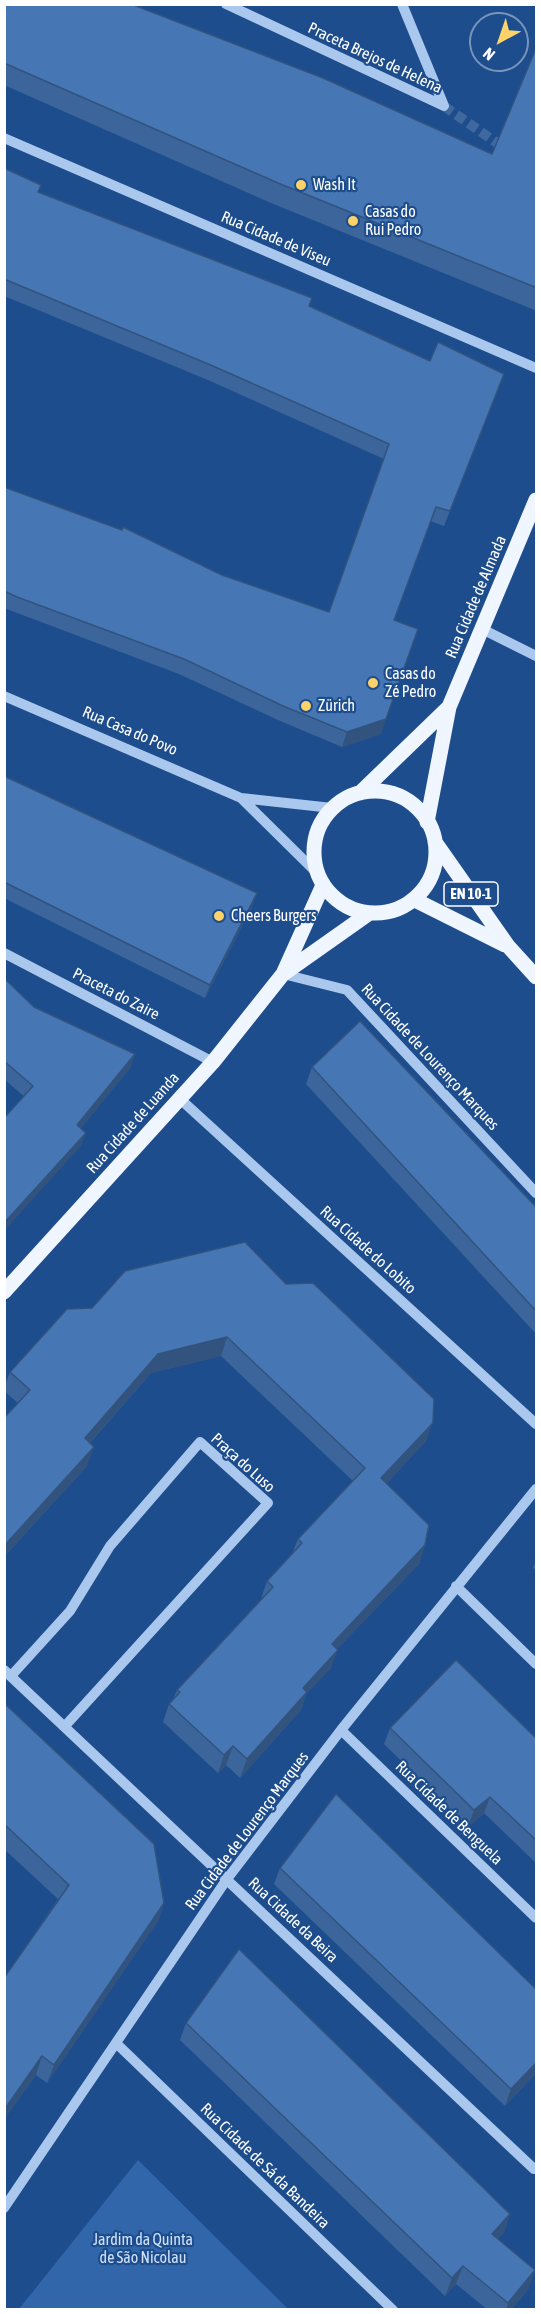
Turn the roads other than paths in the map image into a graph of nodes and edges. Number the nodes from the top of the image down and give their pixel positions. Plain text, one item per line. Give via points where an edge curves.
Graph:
1 (226, 4) edge
2 (402, 4) edge
3 (4, 138) edge
4 (537, 368) edge
5 (537, 500) edge
6 (482, 629) junction
7 (537, 656) edge
8 (4, 696) edge
9 (449, 708) junction
10 (360, 793) junction
11 (241, 798) junction
12 (332, 808) junction
13 (428, 822) junction
14 (435, 842) junction
15 (320, 879) junction
16 (415, 900) junction
17 (368, 914) junction
18 (508, 946) junction
19 (4, 953) edge
20 (283, 974) junction
21 (537, 977) edge
22 (213, 1062) junction
23 (179, 1098) junction
24 (537, 1192) edge
25 (4, 1292) edge
26 (537, 1424) edge
27 (537, 1489) edge
28 (456, 1586) junction
29 (537, 1664) edge
30 (8, 1673) edge
31 (65, 1726) junction
32 (341, 1730) junction
33 (227, 1879) junction
34 (537, 1918) edge
35 (117, 2044) junction
36 (534, 2169) dead end
37 (4, 2208) edge
38 (393, 2310) edge

1 - 2 street, Praceta Brejos de Helena via 444,106
3 - 4 street, Rua Cidade de Viseu
5 - 6 main road, Rua Cidade de Almada
6 - 7 street
6 - 9 main road, Rua Cidade de Almada
8 - 11 street, Rua Casa do Povo
9 - 10 main road, Rua Cidade de Almada
9 - 13 main road, Rua Cidade de Almada
10 - 12 main road
10 - 13 main road via 397,795 415,806
11 - 12 street, Rua Casa do Povo
11 - 15 street, Rua Casa do Povo
12 - 15 main road via 314,842
13 - 14 main road
14 - 16 main road via 433,873
14 - 18 main road, EN 10-1
15 - 17 main road via 343,904
15 - 20 main road, Rua Cidade de Luanda
16 - 17 main road via 385,914
16 - 18 main road, EN 10-1
17 - 20 main road, Rua Cidade de Luanda
18 - 21 main road, EN 10-1
19 - 22 street, Praceta do Zaire
20 - 22 main road, Rua Cidade de Luanda
20 - 24 street, Rua Cidade de Lourenço Marques via 347,990
22 - 23 main road, Rua Cidade de Luanda
23 - 25 main road, Rua Cidade de Luanda
23 - 26 street, Rua Cidade do Lobito
27 - 28 street, Rua Cidade de Lourenço Marques
28 - 29 street
28 - 32 street, Rua Cidade de Lourenço Marques
30 - 31 street, Rua Cidade da Beira
30 - 31 street, Praça do Luso via 70,1611 110,1546 200,1442 268,1503
31 - 33 street, Rua Cidade da Beira
32 - 33 street, Rua Cidade de Lourenço Marques
32 - 34 street, Rua Cidade de Benguela
33 - 35 street, Rua Cidade de Lourenço Marques
33 - 36 street, Rua Cidade da Beira
35 - 37 street, Rua Cidade de Lourenço Marques
35 - 38 street, Rua Cidade de Sá da Bandeira

